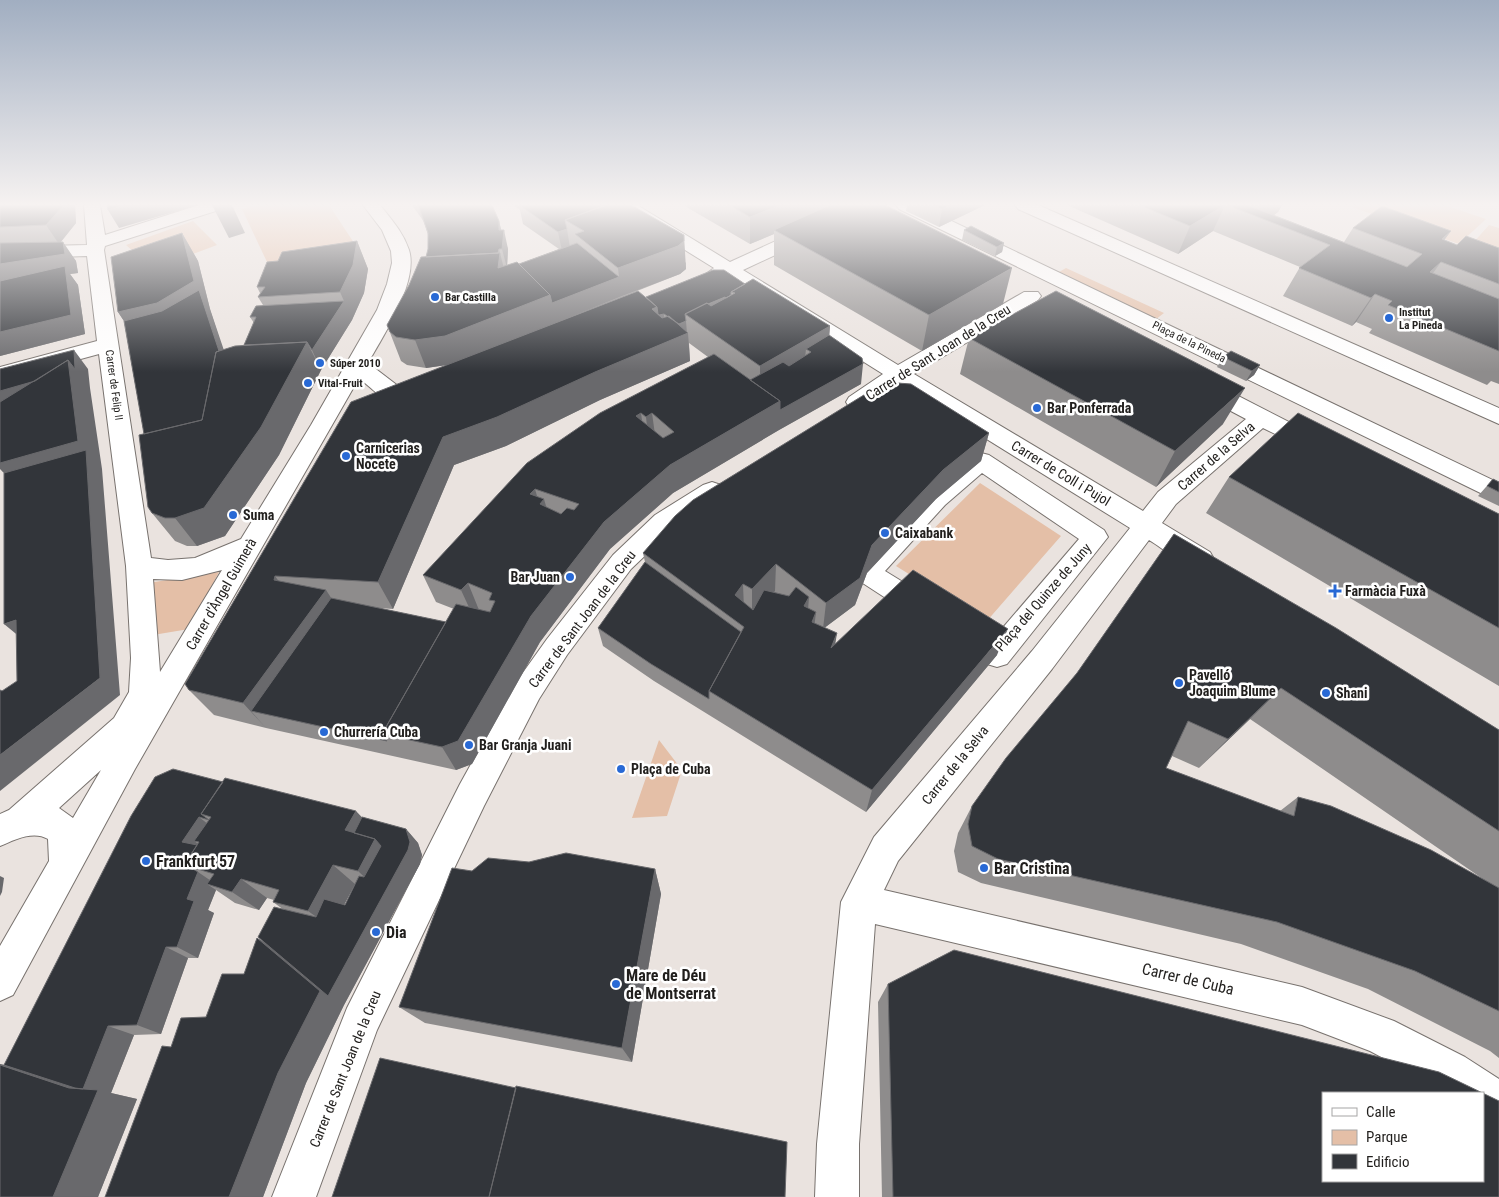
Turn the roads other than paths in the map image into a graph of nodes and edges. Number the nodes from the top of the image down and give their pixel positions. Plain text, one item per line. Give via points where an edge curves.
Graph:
1 (98, 261) edge
2 (401, 261) edge
3 (715, 261) edge
4 (746, 261) edge
5 (1020, 261) edge
6 (1149, 261) edge
7 (728, 269) junction
8 (694, 283) edge
9 (1009, 284) edge
10 (108, 345) junction
11 (356, 365) junction
12 (0, 374) edge
13 (898, 374) junction
14 (1180, 375) edge
15 (373, 406) edge
16 (348, 416) edge
17 (832, 417) edge
18 (1499, 417) edge
19 (1261, 418) junction
20 (322, 425) junction
21 (1334, 455) edge
22 (732, 479) edge
23 (1499, 493) edge
24 (1148, 526) junction
25 (247, 547) junction
26 (139, 566) junction
27 (1222, 571) edge
28 (867, 573) joint
29 (10, 825) edge
30 (66, 863) junction
31 (859, 902) junction
32 (0, 982) edge
33 (1482, 1092) edge
34 (1484, 1093) edge
35 (1499, 1103) edge
36 (294, 1197) edge
37 (837, 1197) edge

1 - 10 street, Carrer de Felip II
2 - 11 street, Carrer d'Àngel Guimerà via 397,284 387,310
3 - 7 street, Carrer de Coll i Pujol
4 - 7 street
5 - 23 street, Plaça de la Pineda
6 - 18 street
7 - 8 street
7 - 13 street, Carrer de Coll i Pujol
9 - 13 street, Carrer de Sant Joan de la Creu via 1040,301
10 - 12 street
10 - 26 street, Carrer de Felip II
11 - 15 street via 407,393
11 - 20 street, Carrer d'Àngel Guimerà
13 - 17 street, Carrer de Sant Joan de la Creu
13 - 24 street, Carrer de Coll i Pujol
14 - 19 street
16 - 20 street
19 - 21 street
19 - 24 street, Carrer de la Selva via 1167,498
20 - 25 street, Carrer d'Àngel Guimerà
22 - 36 street, Carrer de Sant Joan de la Creu via 664,522 622,562 528,690 472,795 361,1022
24 - 27 street, Carrer de Coll i Pujol
24 - 31 street, Carrer de la Selva via 886,849
25 - 26 street via 218,562 188,570 162,572
25 - 30 street, Carrer d'Àngel Guimerà
26 - 29 street, Carrer de Felip II via 146,658 144,693 124,728
28 - 28 street, Plaça del Quinze de Juny via 936,498 981,462 1095,537 997,655
29 - 30 street via 46,819 64,831
30 - 32 street, Carrer d'Àngel Guimerà
31 - 33 street, Carrer de Cuba via 1302,1006 1380,1035 1451,1071
31 - 37 street, Carrer de la Selva via 838,1144
34 - 35 street, Carrer de Cuba

